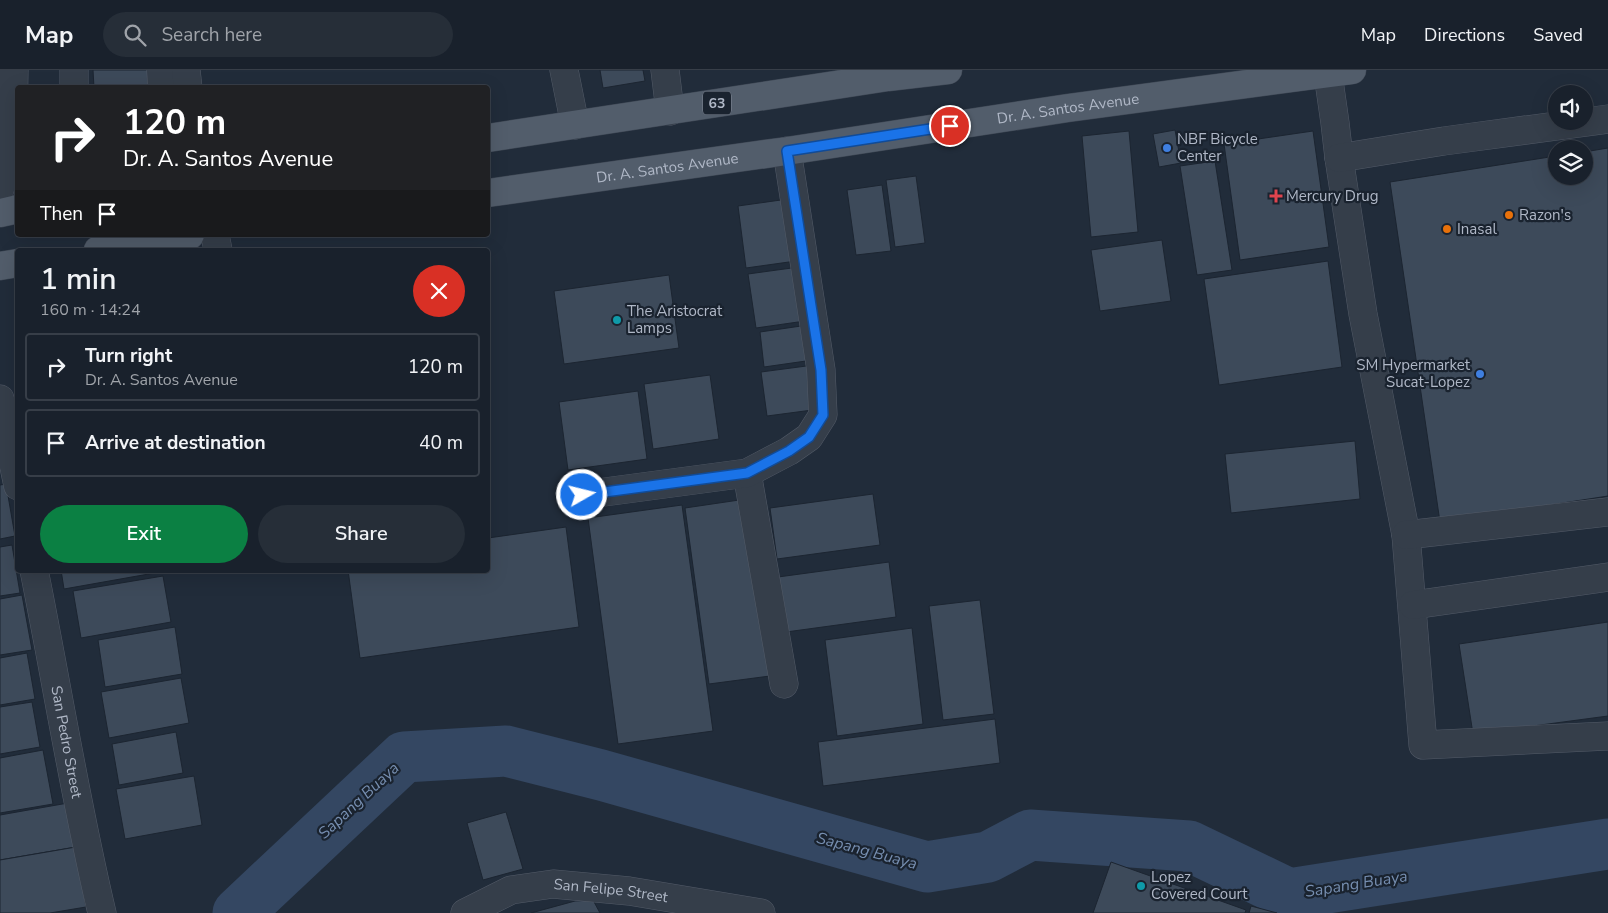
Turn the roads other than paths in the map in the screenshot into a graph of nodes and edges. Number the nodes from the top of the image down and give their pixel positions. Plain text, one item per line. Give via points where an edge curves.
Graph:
1 (14, 70) edge
2 (74, 70) edge
3 (161, 70) edge
4 (186, 70) edge
5 (564, 70) edge
6 (665, 70) edge
7 (948, 70) edge
8 (1335, 71) edge
9 (887, 74) edge
10 (821, 79) edge
11 (74, 85) edge
12 (162, 85) edge
13 (188, 85) edge
14 (670, 111) junction
15 (1608, 119) edge
16 (575, 125) junction
17 (490, 138) edge
18 (787, 151) junction
19 (1338, 158) junction
20 (0, 190) edge
21 (490, 193) edge
22 (15, 210) edge
23 (0, 213) edge
24 (178, 237) edge
25 (110, 248) edge
26 (15, 264) edge
27 (0, 266) edge
28 (0, 399) edge
29 (747, 473) junction
30 (11, 480) edge
31 (582, 495) dead end
32 (1608, 512) edge
33 (1406, 535) junction
34 (35, 573) edge
35 (1608, 577) edge
36 (1413, 605) junction
37 (784, 684) dead end
38 (1608, 736) edge
39 (632, 902) edge
40 (102, 913) edge
41 (465, 913) edge
42 (761, 913) edge

1 - 20 street via 13,129
2 - 11 street
3 - 12 street
4 - 13 street
5 - 16 street
6 - 14 street
7 - 9 main road, 63
8 - 18 main road, Dr. A. Santos Avenue
8 - 19 street
9 - 10 main road, 63
10 - 14 main road, 63 via 737,100
14 - 16 main road, 63
15 - 19 street
16 - 17 main road, 63
18 - 21 main road, Dr. A. Santos Avenue
18 - 29 street via 821,370 823,415 809,437
19 - 33 street via 1363,314
22 - 23 main road
24 - 25 main road
26 - 27 main road
28 - 30 street
29 - 31 street
29 - 37 street
32 - 33 street
33 - 36 street
34 - 40 street, San Pedro Street
35 - 36 street
36 - 38 street via 1422,745
39 - 41 street, San Felipe Street via 553,884 511,890
39 - 42 street, San Felipe Street

